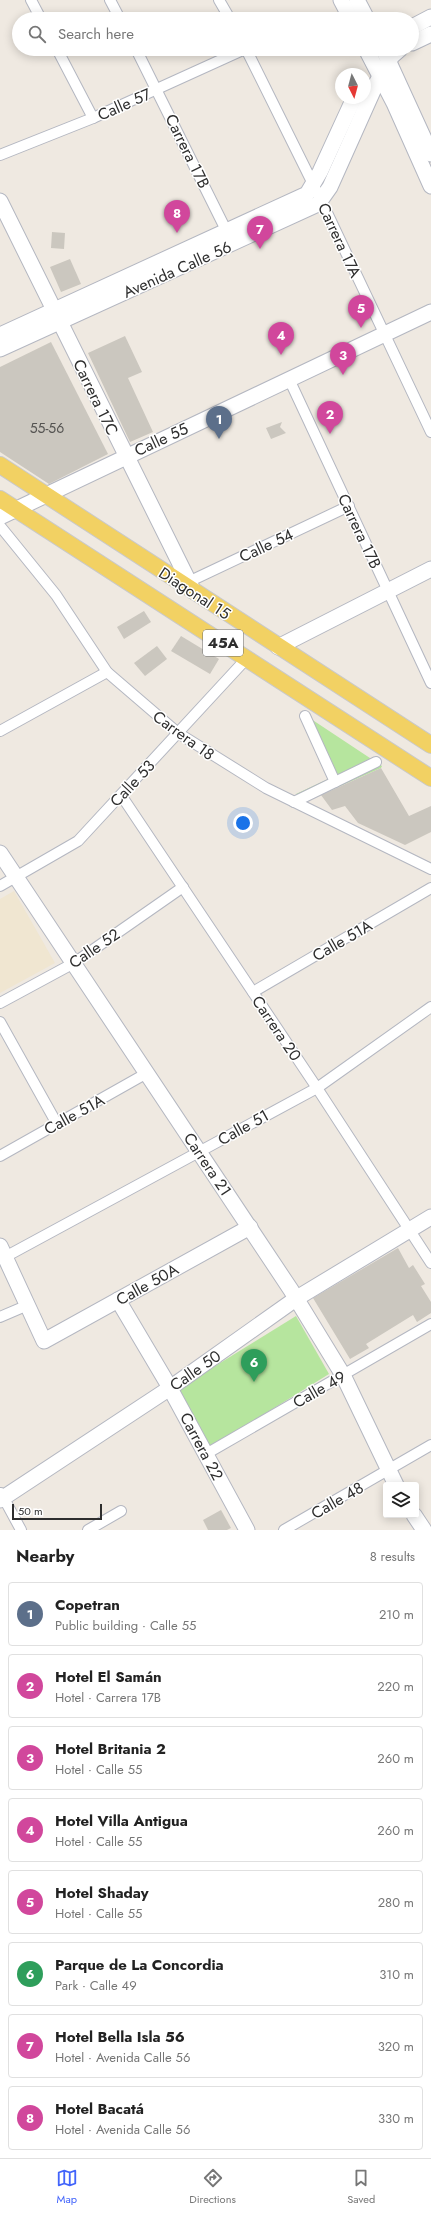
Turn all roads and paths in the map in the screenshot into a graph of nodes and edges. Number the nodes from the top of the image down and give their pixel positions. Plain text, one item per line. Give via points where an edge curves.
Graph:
1 (30, 0) edge
2 (110, 0) edge
3 (219, 0) edge
4 (342, 0) edge
5 (357, 0) edge
6 (37, 12) edge
7 (116, 12) edge
8 (226, 12) edge
9 (348, 12) edge
10 (363, 12) edge
11 (431, 17) edge
12 (419, 23) edge
13 (431, 34) edge
14 (419, 40) edge
15 (61, 56) edge
16 (140, 56) edge
17 (231, 56) edge
18 (250, 56) edge
19 (370, 56) edge
20 (380, 56) edge
21 (383, 56) edge
22 (386, 56) edge
23 (373, 62) junction
24 (370, 68) edge
25 (380, 76) junction
26 (158, 89) junction
27 (351, 104) edge
28 (93, 118) junction
29 (431, 154) edge
30 (0, 155) edge
31 (314, 185) junction
32 (431, 186) edge
33 (321, 200) junction
34 (0, 201) edge
35 (227, 232) junction
36 (431, 312) edge
37 (56, 316) junction
38 (384, 334) junction
39 (0, 336) edge
40 (0, 349) edge
41 (289, 378) junction
42 (431, 432) edge
43 (125, 456) junction
44 (0, 465) edge
45 (44, 494) junction
46 (0, 499) edge
47 (349, 506) junction
48 (16, 509) junction
49 (0, 517) edge
50 (0, 526) edge
51 (431, 569) edge
52 (188, 586) junction
53 (388, 590) junction
54 (278, 647) junction
55 (247, 658) junction
56 (107, 672) junction
57 (431, 683) edge
58 (305, 716) dead end
59 (0, 731) edge
60 (178, 733) junction
61 (429, 742) edge
62 (376, 762) dead end
63 (431, 778) edge
64 (335, 782) junction
65 (121, 795) junction
66 (294, 802) junction
67 (0, 853) edge
68 (431, 869) edge
69 (16, 877) junction
70 (0, 886) edge
71 (183, 887) junction
72 (431, 888) edge
73 (74, 963) junction
74 (253, 992) junction
75 (0, 1003) edge
76 (431, 1007) edge
77 (0, 1022) edge
78 (147, 1073) junction
79 (318, 1088) junction
80 (57, 1124) junction
81 (199, 1151) junction
82 (0, 1156) edge
83 (431, 1217) edge
84 (250, 1228) junction
85 (409, 1230) junction
86 (3, 1252) edge
87 (431, 1263) edge
88 (297, 1298) junction
89 (118, 1300) junction
90 (28, 1305) junction
91 (0, 1317) edge
92 (431, 1324) edge
93 (343, 1375) junction
94 (170, 1388) junction
95 (431, 1445) edge
96 (206, 1454) junction
97 (388, 1471) junction
98 (394, 1482) edge
99 (1, 1497) edge
100 (121, 1511) dead end
101 (416, 1518) edge
102 (21, 1530) edge
103 (88, 1530) edge
104 (247, 1530) edge
105 (284, 1530) edge
106 (424, 1530) edge

1 - 6 street
2 - 7 street
3 - 8 street
4 - 9 street
5 - 10 street
11 - 12 street
13 - 14 street
15 - 28 street
16 - 26 street, Carrera 17B
17 - 26 street, Calle 57
18 - 31 street, Carrera 17A
19 - 23 street
20 - 23 street
21 - 25 street, Avenida Calle 56
22 - 29 street
23 - 24 street
23 - 25 street
25 - 32 street
25 - 33 street, Avenida Calle 56 via 330,187
26 - 28 street, Calle 57
26 - 35 street, Carrera 17B
27 - 31 street, Avenida Calle 56
28 - 30 street, Calle 57
31 - 33 street, Carrera 17A
31 - 35 street, Avenida Calle 56 via 303,197
33 - 37 street, Avenida Calle 56 via 311,209
33 - 38 street, Carrera 17A
34 - 37 street, Carrera 17C
35 - 37 street, Avenida Calle 56
36 - 38 street, Calle 55
37 - 39 street, Avenida Calle 56
37 - 40 street, Avenida Calle 56
37 - 43 street, Carrera 17C
38 - 41 street, Calle 55
38 - 42 street, Carrera 17A
41 - 43 street, Calle 55
41 - 47 street, Carrera 17B
43 - 45 street, Calle 55
43 - 52 street, Carrera 17C
44 - 45 main road, Diagonal 15 / 45A
45 - 48 street, Calle 55
45 - 52 main road, Diagonal 15 / 45A
46 - 48 main road, Diagonal 15 / 45A
47 - 52 street, Calle 54
47 - 53 street, Carrera 17B
48 - 49 street, Calle 55
48 - 55 main road, Diagonal 15 / 45A
50 - 56 street, Carrera 18 via 56,596
51 - 53 street
52 - 54 main road, Diagonal 15 / 45A
53 - 54 street
53 - 57 street, Carrera 17B
54 - 61 main road, Diagonal 15 / 45A
55 - 60 street, Calle 53
55 - 63 main road, Diagonal 15 / 45A
56 - 59 street
56 - 60 street, Carrera 18
58 - 64 street
60 - 65 street, Calle 53
60 - 66 street, Carrera 18 via 228,766
62 - 64 street
64 - 66 street
65 - 69 street, Calle 53 via 78,841
65 - 71 street, Carrera 20
66 - 68 street, Carrera 18
67 - 69 street, Carrera 21
69 - 70 street, Calle 53
69 - 73 street, Carrera 21
71 - 73 street, Calle 52
71 - 74 street, Carrera 20
72 - 74 street, Calle 51A
73 - 75 street, Calle 52
73 - 78 street, Carrera 21
74 - 79 street, Carrera 20
76 - 79 street, Calle 51
77 - 80 street
78 - 80 street, Calle 51A
78 - 81 street, Carrera 21
79 - 81 street, Calle 51
79 - 85 street, Carrera 20
80 - 82 street, Calle 51A
81 - 84 street, Carrera 21
81 - 86 street, Calle 51
83 - 85 street, Calle 50
84 - 88 street, Carrera 21
84 - 89 street, Calle 50A
85 - 87 street, Carrera 20
85 - 88 street, Calle 50
86 - 90 street
88 - 93 street, Carrera 21
88 - 94 street, Calle 50
89 - 90 street, Calle 50A via 44,1340
89 - 94 street, Carrera 22
90 - 91 street
92 - 93 street, Calle 49
93 - 96 street, Calle 49
93 - 97 street, Carrera 21
94 - 96 street, Carrera 22
94 - 99 street, Calle 50
95 - 97 street, Calle 48
96 - 104 street, Carrera 22
97 - 98 street, Carrera 21
97 - 105 street, Calle 48
99 - 102 street
100 - 103 street
101 - 106 street

